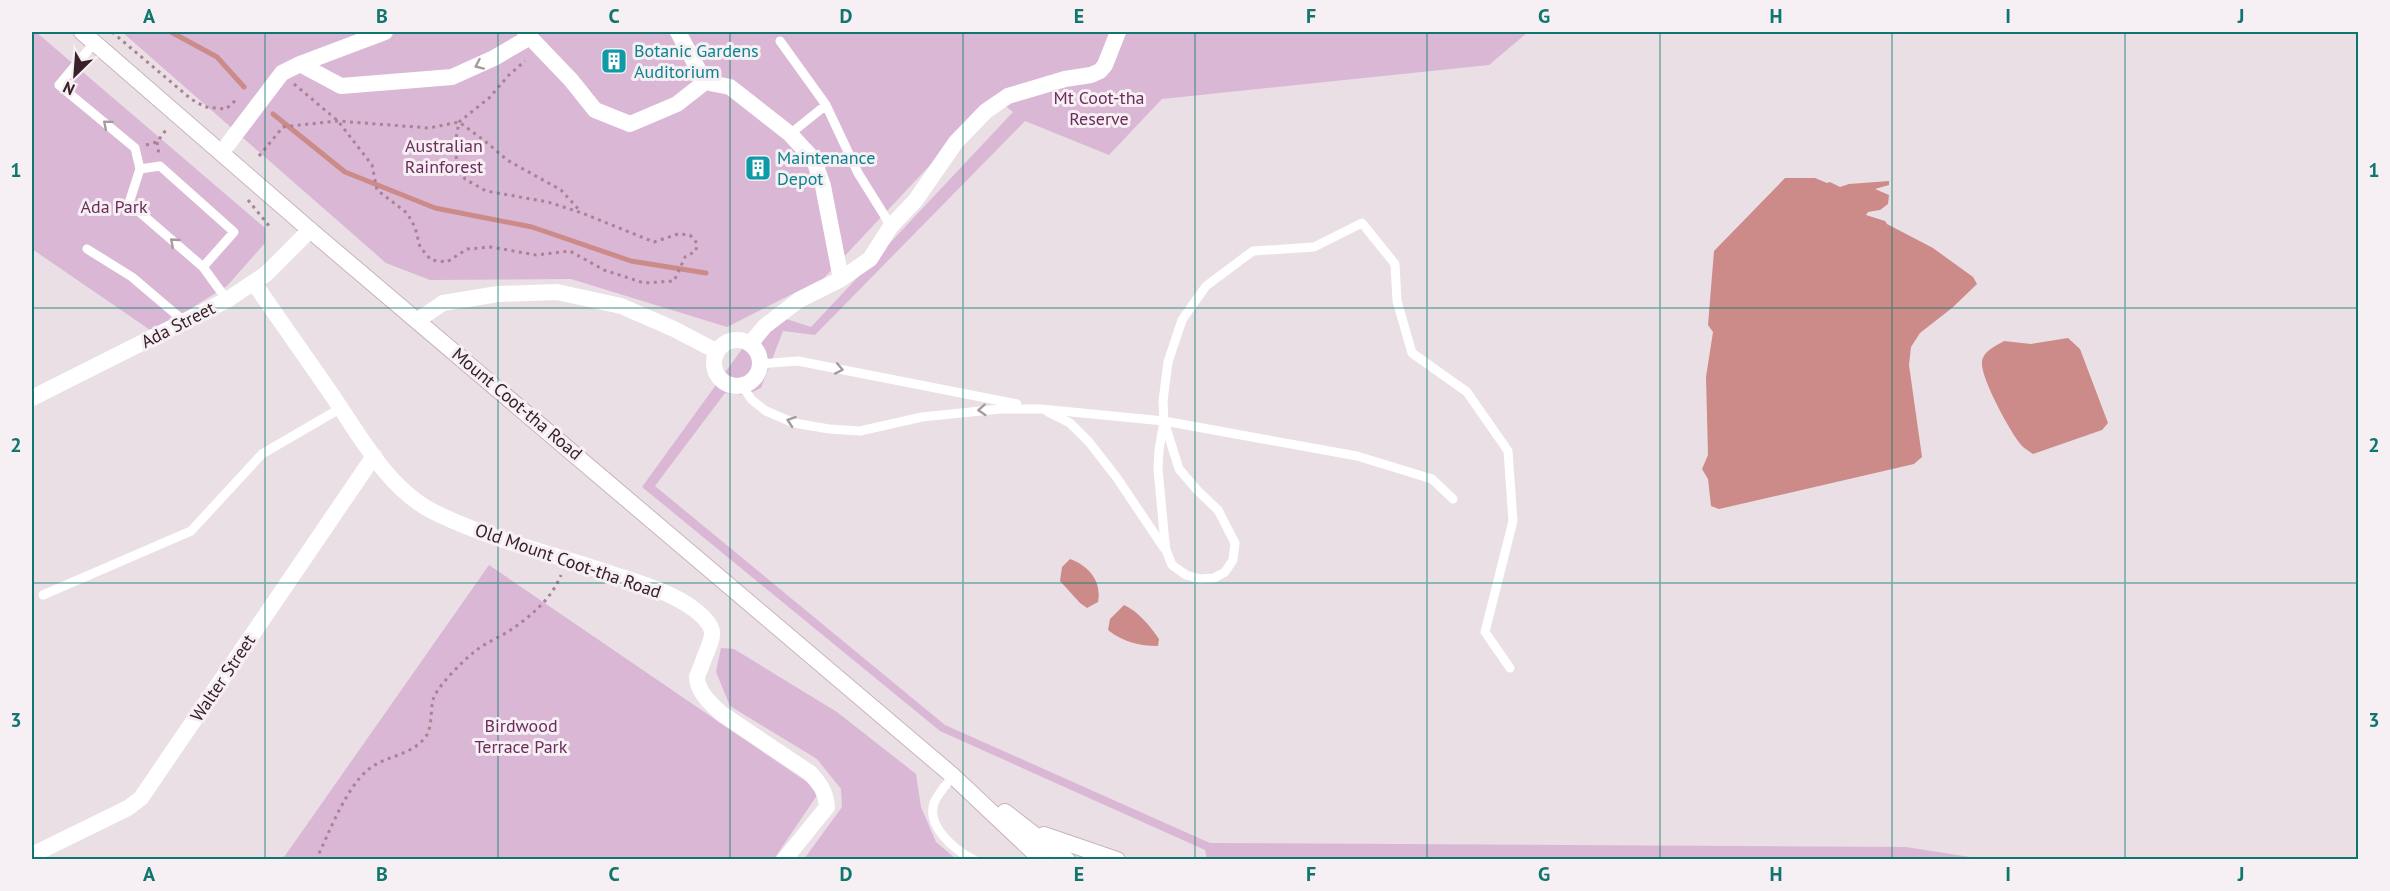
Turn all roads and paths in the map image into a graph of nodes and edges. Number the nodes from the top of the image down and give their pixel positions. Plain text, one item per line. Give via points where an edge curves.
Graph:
1 (112, 32) edge
2 (385, 32) edge
3 (678, 32) edge
4 (1118, 32) edge
5 (88, 37) edge
6 (532, 39) edge
7 (780, 41) dead end
8 (300, 63) junction
9 (282, 73) junction
10 (705, 82) junction
11 (237, 99) dead end
12 (826, 105) junction
13 (338, 121) junction
14 (459, 122) junction
15 (790, 134) junction
16 (174, 137) dead end
17 (135, 148) junction
18 (222, 152) junction
19 (260, 156) dead end
20 (140, 169) junction
21 (240, 194) dead end
22 (582, 213) junction
23 (891, 226) junction
24 (270, 227) dead end
25 (310, 230) junction
26 (87, 249) dead end
27 (203, 267) junction
28 (841, 279) junction
29 (254, 283) junction
30 (227, 300) junction
31 (418, 320) junction
32 (185, 322) junction
33 (750, 344) junction
34 (716, 351) junction
35 (760, 364) junction
36 (742, 386) junction
37 (32, 398) edge
38 (341, 408) junction
39 (1041, 409) junction
40 (1164, 422) junction
41 (374, 456) junction
42 (1453, 499) dead end
43 (1166, 550) junction
44 (567, 559) junction
45 (43, 595) dead end
46 (1510, 668) dead end
47 (953, 776) junction
48 (1004, 811) junction
49 (34, 856) edge
50 (316, 860) edge
51 (784, 860) edge
52 (974, 860) edge
53 (1042, 860) edge
54 (1067, 860) edge
55 (1117, 860) edge

1 - 11 path via 205,107 226,109
2 - 8 street
3 - 10 street
4 - 23 street via 1100,71 1008,96 986,111 956,142 915,201
17 -> 5 lane via 59,85
5 - 18 street, Mount Coot-tha Road
6 -> 8 street via 452,77 341,86
6 - 10 street via 595,110 630,124 677,104
6 - 14 path via 489,98
7 - 12 lane
8 - 9 street
9 - 13 path
9 - 18 street
10 - 15 street via 730,87
12 - 15 lane
12 - 23 lane via 858,173
13 - 14 path via 429,128
13 - 19 path via 283,127
13 - 22 path via 372,165 377,190 407,213 416,228 420,247 431,260 447,262 466,249 491,247 536,255 570,251 604,270 644,283 674,281 685,257 696,251 697,243 690,235 678,234 654,242
14 - 22 path via 507,160 561,190
14 - 22 path via 454,149 465,179 486,190
15 - 28 street via 814,160 823,186
16 - 17 path via 166,130 157,142
17 - 20 lane
18 - 25 street, Mount Coot-tha Road
27 -> 20 lane via 129,203
20 - 27 lane via 160,166 234,232
21 - 24 path
23 - 28 street via 870,259
25 - 29 street, Ada Street
25 - 31 street, Mount Coot-tha Road
26 - 32 lane via 132,277
27 - 30 lane
28 - 33 street via 799,300 765,326
29 - 30 street, Ada Street
29 - 38 street, Old Mount Coot-tha Road
30 - 32 street, Ada Street
31 - 34 street via 443,303 498,294 557,292 621,306
31 - 47 street, Mount Coot-tha Road
32 - 37 street, Ada Street
33 - 34 street via 728,341
33 - 35 street
34 - 36 street via 713,366 720,380 734,387
35 - 36 street via 755,378
35 -> 39 lane via 798,361
39 -> 36 lane via 961,411 860,431 829,429 794,423 766,411
38 - 41 street, Old Mount Coot-tha Road
38 - 45 lane via 262,454 190,531
39 - 40 lane
39 - 43 lane via 1070,423 1089,442
40 - 42 lane via 1357,456 1432,479
40 - 43 lane via 1158,469
40 - 43 lane via 1179,469 1218,510 1235,543 1233,560 1225,572 1214,578 1185,575 1172,564
40 - 46 lane via 1168,362 1182,320 1206,286 1254,251 1314,247 1362,223 1395,264 1396,301 1412,353 1467,392 1508,451 1513,521 1485,632
41 - 44 street, Old Mount Coot-tha Road via 398,485 433,512 474,530
41 - 49 street, Walter Street via 141,798
44 - 50 path via 555,589 539,608 474,651 449,676 433,698 426,737 411,750 369,769 339,811
44 - 51 street, Old Mount Coot-tha Road via 659,591 693,608 712,627 712,643 697,677 705,696 722,714 810,773 826,796 827,807
47 - 48 street, Mount Coot-tha Road
47 - 52 lane via 934,801 934,820 948,841
47 - 53 street, Mount Coot-tha Road
48 - 54 street, Mount Coot-tha Road
48 - 55 street via 1049,838

